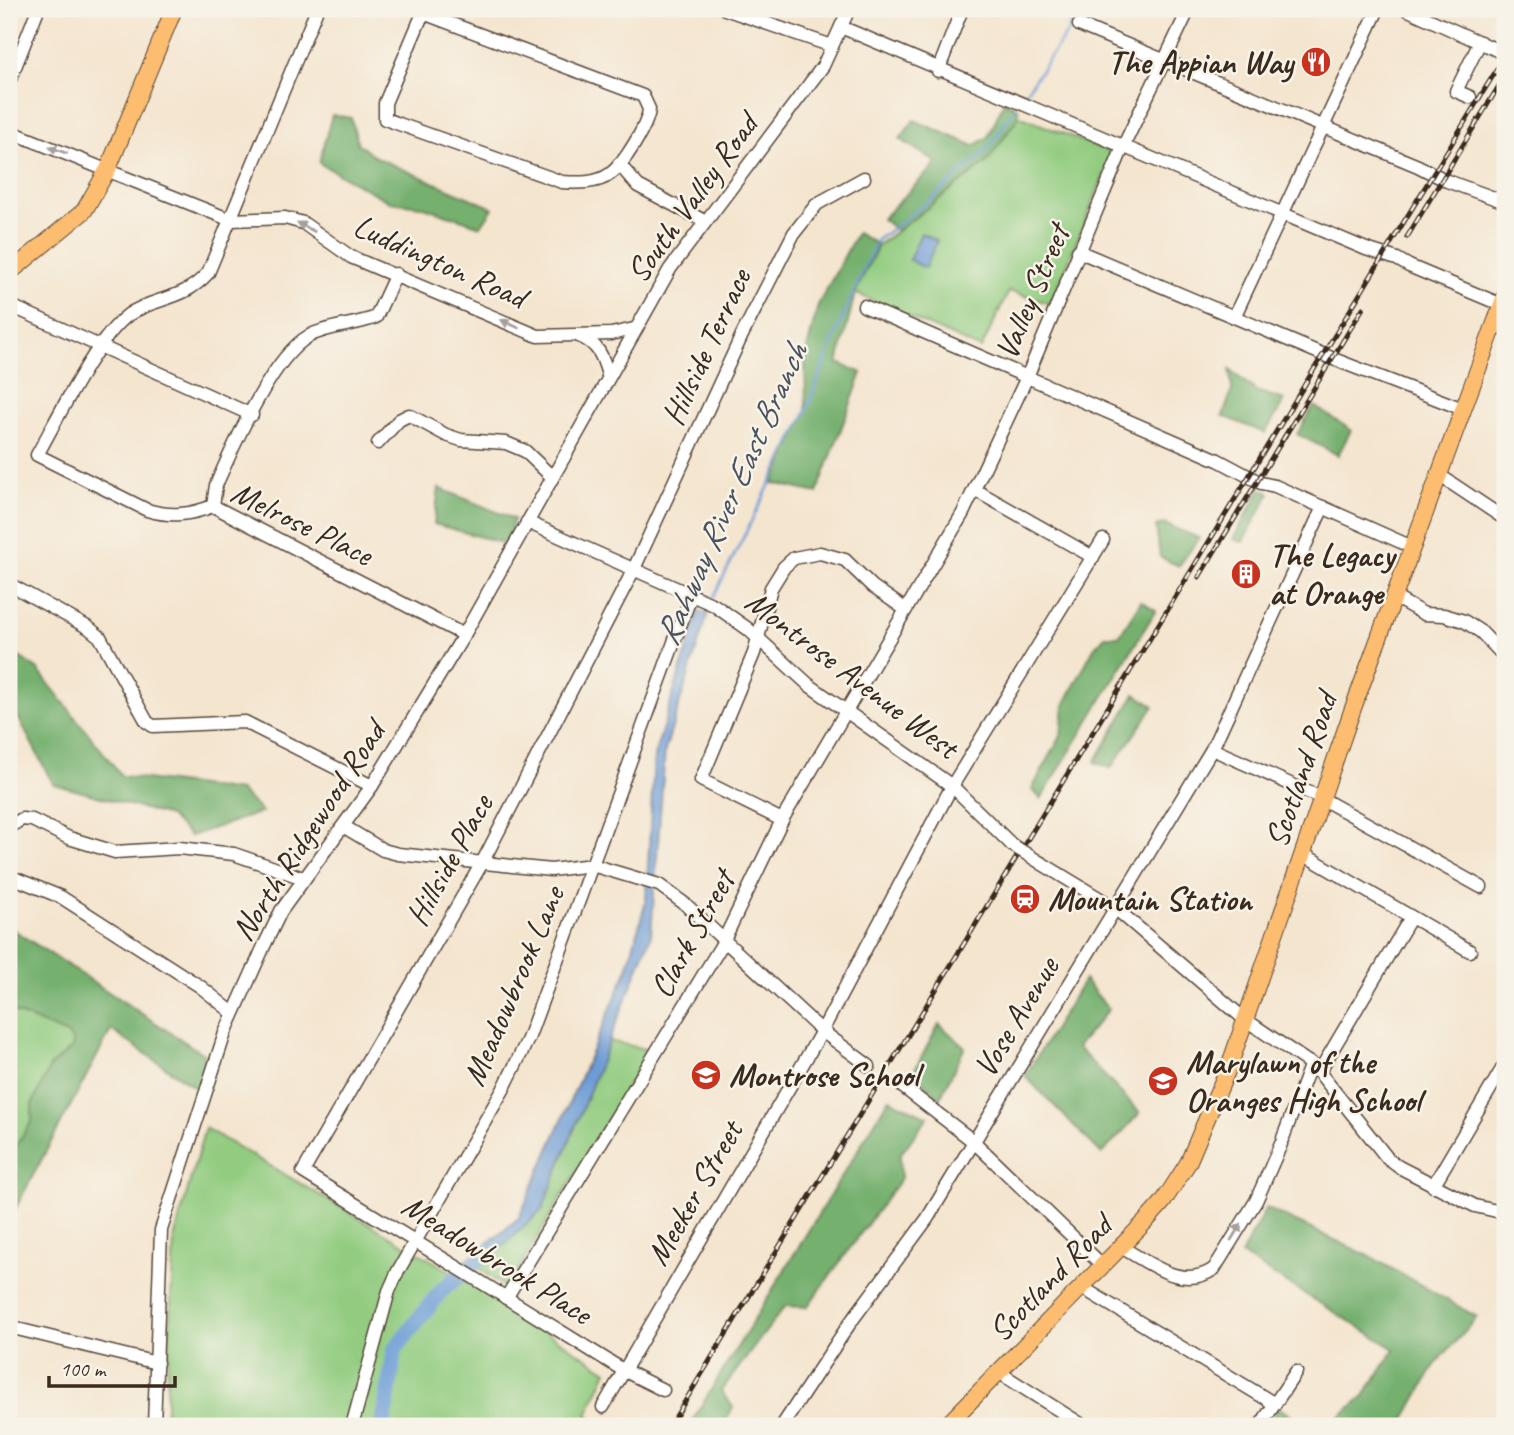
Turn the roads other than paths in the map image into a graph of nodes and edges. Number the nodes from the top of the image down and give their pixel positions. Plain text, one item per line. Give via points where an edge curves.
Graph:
1 (38, 9) edge
2 (174, 9) edge
3 (317, 9) edge
4 (726, 9) edge
5 (849, 9) edge
6 (962, 9) edge
7 (1189, 9) edge
8 (1378, 9) edge
9 (1406, 9) edge
10 (424, 11) edge
11 (1079, 25) dead end
12 (841, 27) junction
13 (1480, 43) junction
14 (832, 46) junction
15 (1503, 54) edge
16 (1165, 61) junction
17 (938, 71) junction
18 (9, 82) edge
19 (1470, 97) dead end
20 (1323, 126) junction
21 (9, 131) edge
22 (1123, 147) junction
23 (619, 163) junction
24 (108, 169) junction
25 (863, 178) dead end
26 (1505, 202) edge
27 (1282, 214) junction
28 (231, 220) junction
29 (704, 220) junction
30 (1078, 251) junction
31 (12, 265) edge
32 (396, 274) junction
33 (1504, 301) edge
34 (9, 305) edge
35 (863, 306) dead end
36 (1235, 315) junction
37 (634, 329) junction
38 (576, 335) junction
39 (101, 347) junction
40 (608, 375) junction
41 (1027, 377) junction
42 (1463, 409) junction
43 (252, 415) junction
44 (582, 421) joint
45 (378, 443) dead end
46 (551, 475) junction
47 (1439, 475) junction
48 (975, 490) junction
49 (213, 506) junction
50 (1323, 507) junction
51 (1505, 519) edge
52 (527, 522) junction
53 (1103, 540) dead end
54 (1412, 547) junction
55 (1093, 557) junction
56 (633, 569) junction
57 (9, 584) edge
58 (916, 591) joint
59 (691, 596) junction
60 (1394, 597) junction
61 (905, 609) junction
62 (464, 635) junction
63 (758, 638) junction
64 (1505, 657) edge
65 (845, 711) junction
66 (1212, 749) junction
67 (372, 786) junction
68 (952, 786) junction
69 (1322, 799) junction
70 (782, 820) junction
71 (343, 826) junction
72 (9, 827) edge
73 (1303, 855) junction
74 (482, 863) junction
75 (592, 865) junction
76 (9, 876) edge
77 (303, 878) junction
78 (1481, 887) dead end
79 (1115, 908) junction
80 (1411, 917) junction
81 (724, 940) junction
82 (1470, 951) dead end
83 (233, 1013) junction
84 (1246, 1020) junction
85 (822, 1031) junction
86 (1505, 1064) edge
87 (869, 1066) dead end
88 (1315, 1068) junction
89 (903, 1087) dead end
90 (973, 1140) junction
91 (303, 1172) joint
92 (1433, 1186) junction
93 (1505, 1213) edge
94 (416, 1242) junction
95 (1122, 1247) junction
96 (1103, 1266) junction
97 (1081, 1287) junction
98 (506, 1298) junction
99 (9, 1327) edge
100 (157, 1363) junction
101 (623, 1370) junction
102 (1296, 1372) dead end
103 (1000, 1373) junction
104 (663, 1391) dead end
105 (1275, 1404) junction
106 (603, 1407) dead end
107 (154, 1426) edge
108 (352, 1426) edge
109 (782, 1426) edge
110 (946, 1426) edge
111 (1084, 1426) edge
112 (1260, 1426) edge

1 - 18 street
2 - 24 main road
3 - 28 street
4 - 14 street
5 - 12 street, South Valley Road
6 - 17 street
7 - 16 street, Valley Street
8 - 20 street
9 - 13 street
10 - 23 street via 643,96 649,118
10 - 23 street via 385,103 385,119 562,182 601,179 612,174
11 - 16 street
12 - 14 street, South Valley Road
12 - 17 street
13 - 15 street
13 - 19 street via 1456,91
14 - 29 street, South Valley Road via 811,83
16 - 20 street
16 - 22 street, Valley Street
17 - 22 street
20 - 26 street
20 - 27 street
24 -> 21 street, Luddington Road
22 - 27 street
22 - 30 street, Valley Street
23 - 29 street via 638,186
24 - 28 street, Luddington Road
24 - 31 main road via 84,211
25 - 56 street, Hillside Terrace via 817,204 794,233
27 - 33 street
27 - 36 street
32 -> 28 street, Luddington Road via 351,257 303,223 285,218
28 - 39 street, Melrose Place via 205,277 184,293 128,316
29 - 37 street, South Valley Road
30 - 36 street
30 - 41 street, Valley Street
38 -> 32 street, Luddington Road via 538,336
32 - 43 street via 376,317 335,326 290,351
33 - 42 main road, Scotland Road
34 - 39 street
35 - 41 street
36 - 42 street via 1297,341 1322,346
37 - 38 street, Luddington Road
37 - 40 street, South Valley Road
38 - 40 street via 591,340 602,354
39 - 43 street
39 - 49 street, Melrose Place via 37,455 165,515
40 - 44 street, South Valley Road
41 - 48 street, Valley Street
41 - 50 street via 1218,460 1248,468
42 - 47 main road, Scotland Road
43 - 49 street via 216,485
44 - 46 street, North Ridgewood Road
45 - 46 street via 409,415 461,440 506,443 525,451
46 - 52 street, North Ridgewood Road
47 - 51 street
47 - 54 main road, Scotland Road
48 - 55 street
48 - 58 street, Valley Street
49 - 62 street, Melrose Place
50 - 54 street
50 - 66 street, Vose Avenue
52 - 56 street, Montrose Avenue West
52 - 62 street, North Ridgewood Road
53 - 55 street, Meeker Street
54 - 60 main road, Scotland Road
55 - 68 street, Meeker Street
56 - 59 street, Montrose Avenue West
56 - 74 street, Hillside Place
57 - 67 street via 100,637 153,726 245,722
58 - 61 street, Clark Street
59 - 63 street, Montrose Avenue West via 709,603
59 - 75 street, Meadowbrook Lane
60 - 64 street via 1424,614 1464,621
60 - 69 main road, Scotland Road
61 - 63 street via 845,560 806,554 794,558 776,577
61 - 65 street, Clark Street
62 - 67 street, North Ridgewood Road
63 - 65 street, Montrose Avenue West
63 - 70 street via 701,780
65 - 68 street, Montrose Avenue West
65 - 70 street, Clark Street
66 - 69 street
66 - 79 street, Vose Avenue
67 - 71 street, North Ridgewood Road
68 - 79 street, Montrose Avenue West, bridge via 1012,845
68 - 85 street, Meeker Street
69 - 73 main road, Scotland Road
69 - 78 street
70 - 81 street, Clark Street
71 - 74 street via 383,850
71 - 77 street, North Ridgewood Road
72 - 77 street via 22,819 32,820 115,852 179,848 234,854
73 - 80 street
73 - 84 main road, Scotland Road
74 - 75 street via 551,870
74 - 91 street, Hillside Place
75 - 81 street via 659,886
75 - 94 street, Meadowbrook Lane via 519,1059
76 - 83 street via 61,897 201,987
77 - 83 street, North Ridgewood Road via 281,912
79 - 84 street, Montrose Avenue West
79 - 90 street, Vose Avenue
80 - 82 street
80 - 88 street
81 - 85 street
81 - 98 street, Clark Street
83 - 100 street, North Ridgewood Road via 161,1230
84 - 88 street, Montrose Avenue West
84 - 95 main road, Scotland Road via 1188,1163 1163,1202
85 - 87 street
85 - 101 street, Meeker Street
86 - 92 street
88 - 92 street, Montrose Avenue West via 1388,1159
95 -> 88 street via 1179,1278 1204,1276 1214,1269 1256,1201
89 - 90 street
90 - 96 street
90 - 109 street, Vose Avenue via 927,1219
91 - 94 street, Meadowbrook Place
92 - 93 street, Montrose Avenue West via 1475,1206
94 - 98 street, Meadowbrook Place
94 - 108 street, Meadowbrook Lane via 389,1291
95 - 96 main road, Scotland Road
96 - 97 main road, Scotland Road
97 - 103 main road, Scotland Road
97 - 105 street
98 - 101 street, Meadowbrook Place
99 - 100 street
100 - 107 street, North Ridgewood Road
101 - 104 street, Meadowbrook Place
101 - 106 street, Meeker Street
102 - 105 street
103 - 110 main road, Scotland Road
103 - 111 street
105 - 112 street

